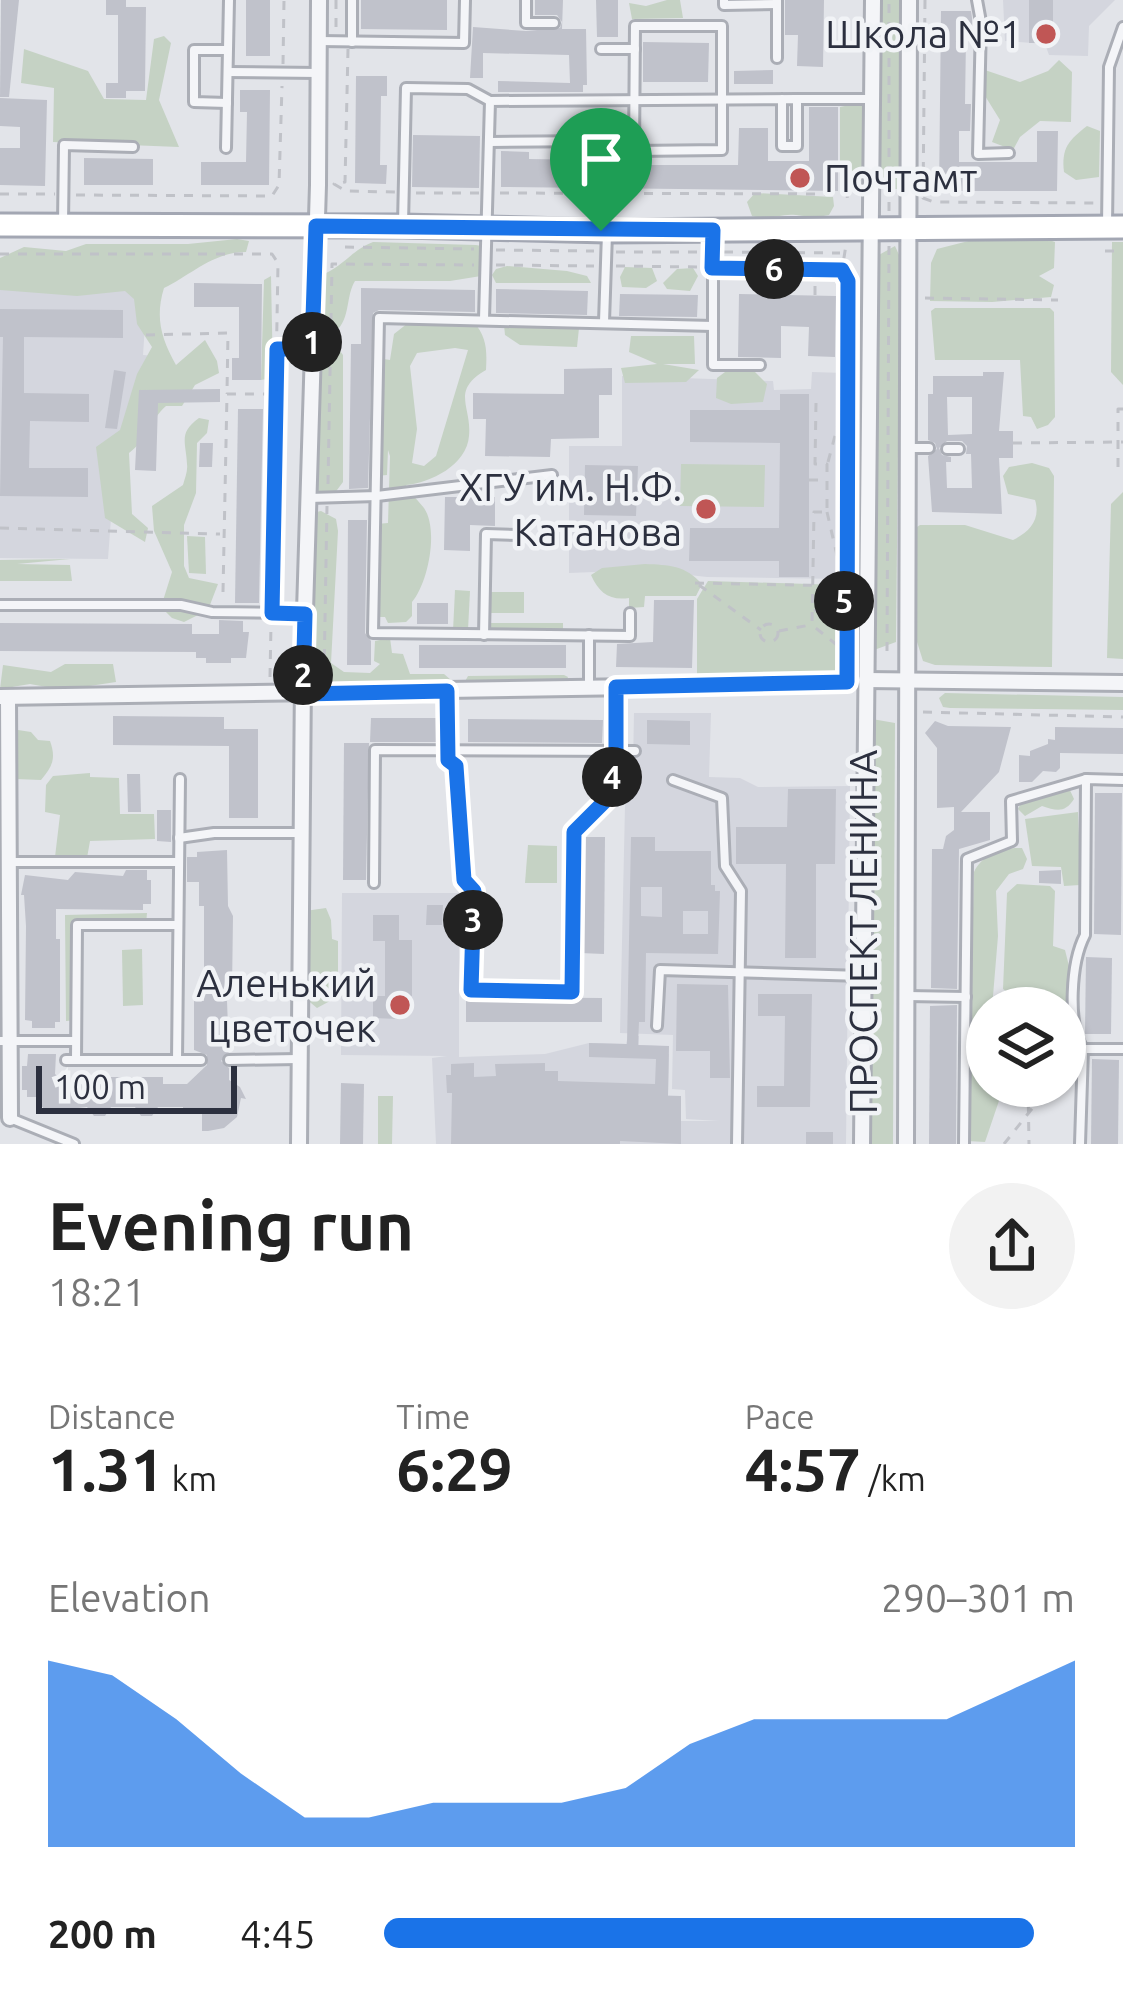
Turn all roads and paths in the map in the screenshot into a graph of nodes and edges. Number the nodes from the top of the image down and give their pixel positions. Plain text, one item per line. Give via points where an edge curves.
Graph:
1 (229, 0) edge
2 (284, 0) edge
3 (320, 0) edge
4 (335, 0) edge
5 (352, 0) edge
6 (465, 0) edge
7 (526, 0) edge
8 (724, 0) edge
9 (873, 0) edge
10 (890, 0) edge
11 (909, 0) edge
12 (925, 0) edge
13 (976, 0) edge
14 (777, 2) edge
15 (554, 23) dead end
16 (1123, 28) edge
17 (328, 41) junction
18 (352, 41) junction
19 (601, 49) dead end
20 (634, 49) junction
21 (228, 50) junction
22 (777, 58) dead end
23 (228, 72) junction
24 (283, 73) junction
25 (319, 73) junction
26 (797, 99) junction
27 (872, 99) junction
28 (634, 100) junction
29 (722, 100) junction
30 (782, 100) junction
31 (490, 101) junction
32 (227, 103) junction
33 (490, 142) junction
34 (602, 142) dead end
35 (133, 147) dead end
36 (226, 148) dead end
37 (1009, 154) dead end
38 (404, 193) junction
39 (0, 194) edge
40 (63, 194) junction
41 (490, 194) junction
42 (1107, 203) junction
43 (848, 206) dead end
44 (0, 226) edge
45 (63, 226) junction
46 (316, 226) junction
47 (403, 226) junction
48 (1115, 226) edge
49 (888, 227) junction
50 (487, 238) junction
51 (606, 241) junction
52 (713, 241) junction
53 (847, 244) dead end
54 (345, 247) dead end
55 (1106, 251) dead end
56 (1123, 251) edge
57 (0, 254) edge
58 (842, 254) junction
59 (485, 265) junction
60 (605, 266) junction
61 (712, 268) junction
62 (842, 270) junction
63 (815, 283) dead end
64 (815, 296) dead end
65 (923, 298) dead end
66 (1058, 300) dead end
67 (836, 317) dead end
68 (846, 317) junction
69 (484, 319) junction
70 (604, 322) junction
71 (713, 326) junction
72 (146, 335) dead end
73 (277, 349) junction
74 (312, 349) junction
75 (760, 365) dead end
76 (226, 394) junction
77 (276, 394) junction
78 (845, 397) junction
79 (816, 403) dead end
80 (1123, 409) edge
81 (1120, 442) edge
82 (1012, 443) dead end
83 (908, 448) junction
84 (929, 448) dead end
85 (947, 448) dead end
86 (959, 449) dead end
87 (827, 464) junction
88 (1123, 470) edge
89 (552, 475) dead end
90 (809, 480) dead end
91 (827, 480) junction
92 (376, 496) junction
93 (308, 498) junction
94 (327, 498) junction
95 (826, 512) junction
96 (0, 528) edge
97 (224, 534) junction
98 (519, 535) dead end
99 (813, 585) junction
100 (844, 589) junction
101 (223, 592) dead end
102 (0, 604) edge
103 (812, 611) junction
104 (272, 613) junction
105 (630, 613) dead end
106 (305, 614) junction
107 (812, 625) junction
108 (760, 630) junction
109 (778, 631) junction
110 (484, 635) junction
111 (589, 635) junction
112 (846, 651) junction
113 (887, 651) dead end
114 (270, 677) dead end
115 (324, 677) dead end
116 (866, 680) junction
117 (909, 680) junction
118 (1123, 683) edge
119 (698, 686) joint
120 (616, 687) junction
121 (590, 688) junction
122 (447, 691) junction
123 (303, 694) junction
124 (4, 697) edge
125 (921, 712) dead end
126 (1123, 716) edge
127 (448, 750) junction
128 (616, 751) junction
129 (635, 751) dead end
130 (180, 779) dead end
131 (1086, 779) junction
132 (673, 780) dead end
133 (1123, 780) edge
134 (302, 833) junction
135 (179, 838) junction
136 (8, 862) junction
137 (177, 862) junction
138 (374, 883) dead end
139 (177, 925) junction
140 (740, 973) junction
141 (863, 976) junction
142 (966, 987) edge
143 (1076, 987) edge
144 (907, 996) junction
145 (966, 997) joint
146 (657, 1026) dead end
147 (5, 1041) edge
148 (76, 1041) junction
149 (1086, 1049) edge
150 (1123, 1049) edge
151 (300, 1059) junction
152 (177, 1060) junction
153 (201, 1060) dead end
154 (229, 1060) dead end
155 (5, 1086) edge
156 (1081, 1107) edge
157 (1029, 1109) joint
158 (10, 1118) joint
159 (74, 1144) edge
160 (299, 1144) edge
161 (737, 1144) edge
162 (862, 1144) edge
163 (906, 1144) edge
164 (964, 1144) edge
165 (1004, 1144) edge
166 (1029, 1144) edge
167 (1080, 1144) edge

1 - 21 lane
2 - 24 path
3 - 17 street
4 - 17 path
5 - 18 lane
6 - 18 lane via 464,43
7 - 15 lane via 526,23
8 - 14 lane
9 - 27 street, ПРОСПЕКТ ЛЕНИНА
10 - 49 path
11 - 49 street, ПРОСПЕКТ ЛЕНИНА
12 - 42 path via 923,198
13 - 37 lane via 978,154
14 - 22 lane
16 - 42 lane via 1109,67
17 - 18 lane
17 - 25 street
17 - 38 path via 348,49 345,182 334,184
19 - 20 lane
20 - 28 lane
20 - 29 lane via 634,26 722,26
21 - 23 lane
21 - 32 lane via 194,50 194,103
23 - 24 lane
23 - 32 lane
24 - 25 lane
24 - 40 path via 272,196
25 - 46 street
26 - 27 lane
26 - 30 lane
26 - 30 lane via 796,146 782,146
27 - 49 street, ПРОСПЕКТ ЛЕНИНА
28 - 29 lane
28 - 29 lane via 634,151 722,150
28 - 31 lane
29 - 30 lane
31 - 33 lane
31 - 38 lane via 468,89 406,88
32 - 36 lane
33 - 34 lane
33 - 41 lane
35 - 40 lane via 64,145
38 - 41 path
38 - 47 lane
39 - 40 path
40 - 45 lane
41 - 43 path via 847,194
41 - 50 lane
42 - 48 lane
44 - 45 main road
45 - 46 main road
46 - 47 main road
46 - 74 street
47 - 50 main road
48 - 49 main road
49 - 52 main road
49 - 83 street, ПРОСПЕКТ ЛЕНИНА
49 - 113 path
49 - 116 street, ПРОСПЕКТ ЛЕНИНА
50 - 51 main road
50 - 51 path
50 - 54 path
50 - 59 lane
51 - 52 main road
51 - 52 path
51 - 60 lane
52 - 58 path
52 - 61 lane
53 - 58 path
55 - 56 path
57 - 73 path via 272,254
58 - 62 path
59 - 60 path
59 - 69 lane
59 - 94 path via 332,264
60 - 61 path
60 - 70 lane
61 - 62 path
61 - 71 lane
62 - 68 path
63 - 64 path
65 - 66 path
67 - 68 path
68 - 78 path
69 - 70 lane
69 - 92 lane via 379,318
70 - 71 lane
71 - 75 lane via 713,365
72 - 76 path via 228,333
73 - 74 path
73 - 77 path
74 - 93 street
76 - 77 path
76 - 97 path
77 - 104 path
78 - 87 path
78 - 100 path
79 - 87 path via 815,464
80 - 81 path
81 - 82 path
81 - 88 path
83 - 84 lane
83 - 117 street, ПРОСПЕКТ ЛЕНИНА
85 - 86 lane
87 - 91 path
89 - 92 lane
90 - 91 path
91 - 95 path
92 - 94 lane
92 - 110 lane via 374,633
93 - 94 lane
93 - 106 street
94 - 115 path
95 - 99 path via 814,512
95 - 100 path
96 - 97 path
97 - 101 path
98 - 110 lane via 486,534
99 - 100 path
99 - 103 path
99 - 108 path via 695,583
100 - 103 path
100 - 112 path
102 - 104 lane
103 - 107 path
104 - 106 lane
104 - 114 path
105 - 111 lane via 630,636
106 - 123 street
107 - 109 path
107 - 112 path
108 - 109 path via 767,623
108 - 109 path via 771,642
110 - 111 lane
111 - 121 lane
112 - 119 path via 847,682
116 - 117 street
116 - 141 street, ПРОСПЕКТ ЛЕНИНА
117 - 118 street
117 - 144 street, ПРОСПЕКТ ЛЕНИНА
119 - 120 street
120 - 121 street
120 - 128 lane
121 - 122 street
122 - 123 street
122 - 127 lane
123 - 124 street
123 - 134 street
124 - 136 street
125 - 126 path
127 - 128 lane
127 - 128 lane via 464,880 474,891 471,990 572,992 574,832 608,798
127 - 138 lane via 375,750
128 - 129 lane
130 - 135 lane
131 - 133 lane
131 - 142 lane via 1011,801 1012,841 967,859
131 - 143 lane via 1085,935
132 - 140 lane via 722,798 725,866 741,891
134 - 135 lane
134 - 151 street
135 - 137 lane
136 - 137 lane
136 - 147 street
137 - 139 lane
139 - 148 lane via 76,925
139 - 152 lane
140 - 141 lane
140 - 146 lane via 660,970
140 - 161 lane
141 - 162 street, ПРОСПЕКТ ЛЕНИНА
144 - 145 lane
144 - 163 street, ПРОСПЕКТ ЛЕНИНА
145 - 164 lane
147 - 148 lane
147 - 155 street
148 - 152 lane via 71,1060
149 - 150 lane
151 - 154 lane
151 - 160 street
152 - 153 lane
155 - 158 street
156 - 167 lane
157 - 165 path
157 - 166 path
158 - 159 lane

